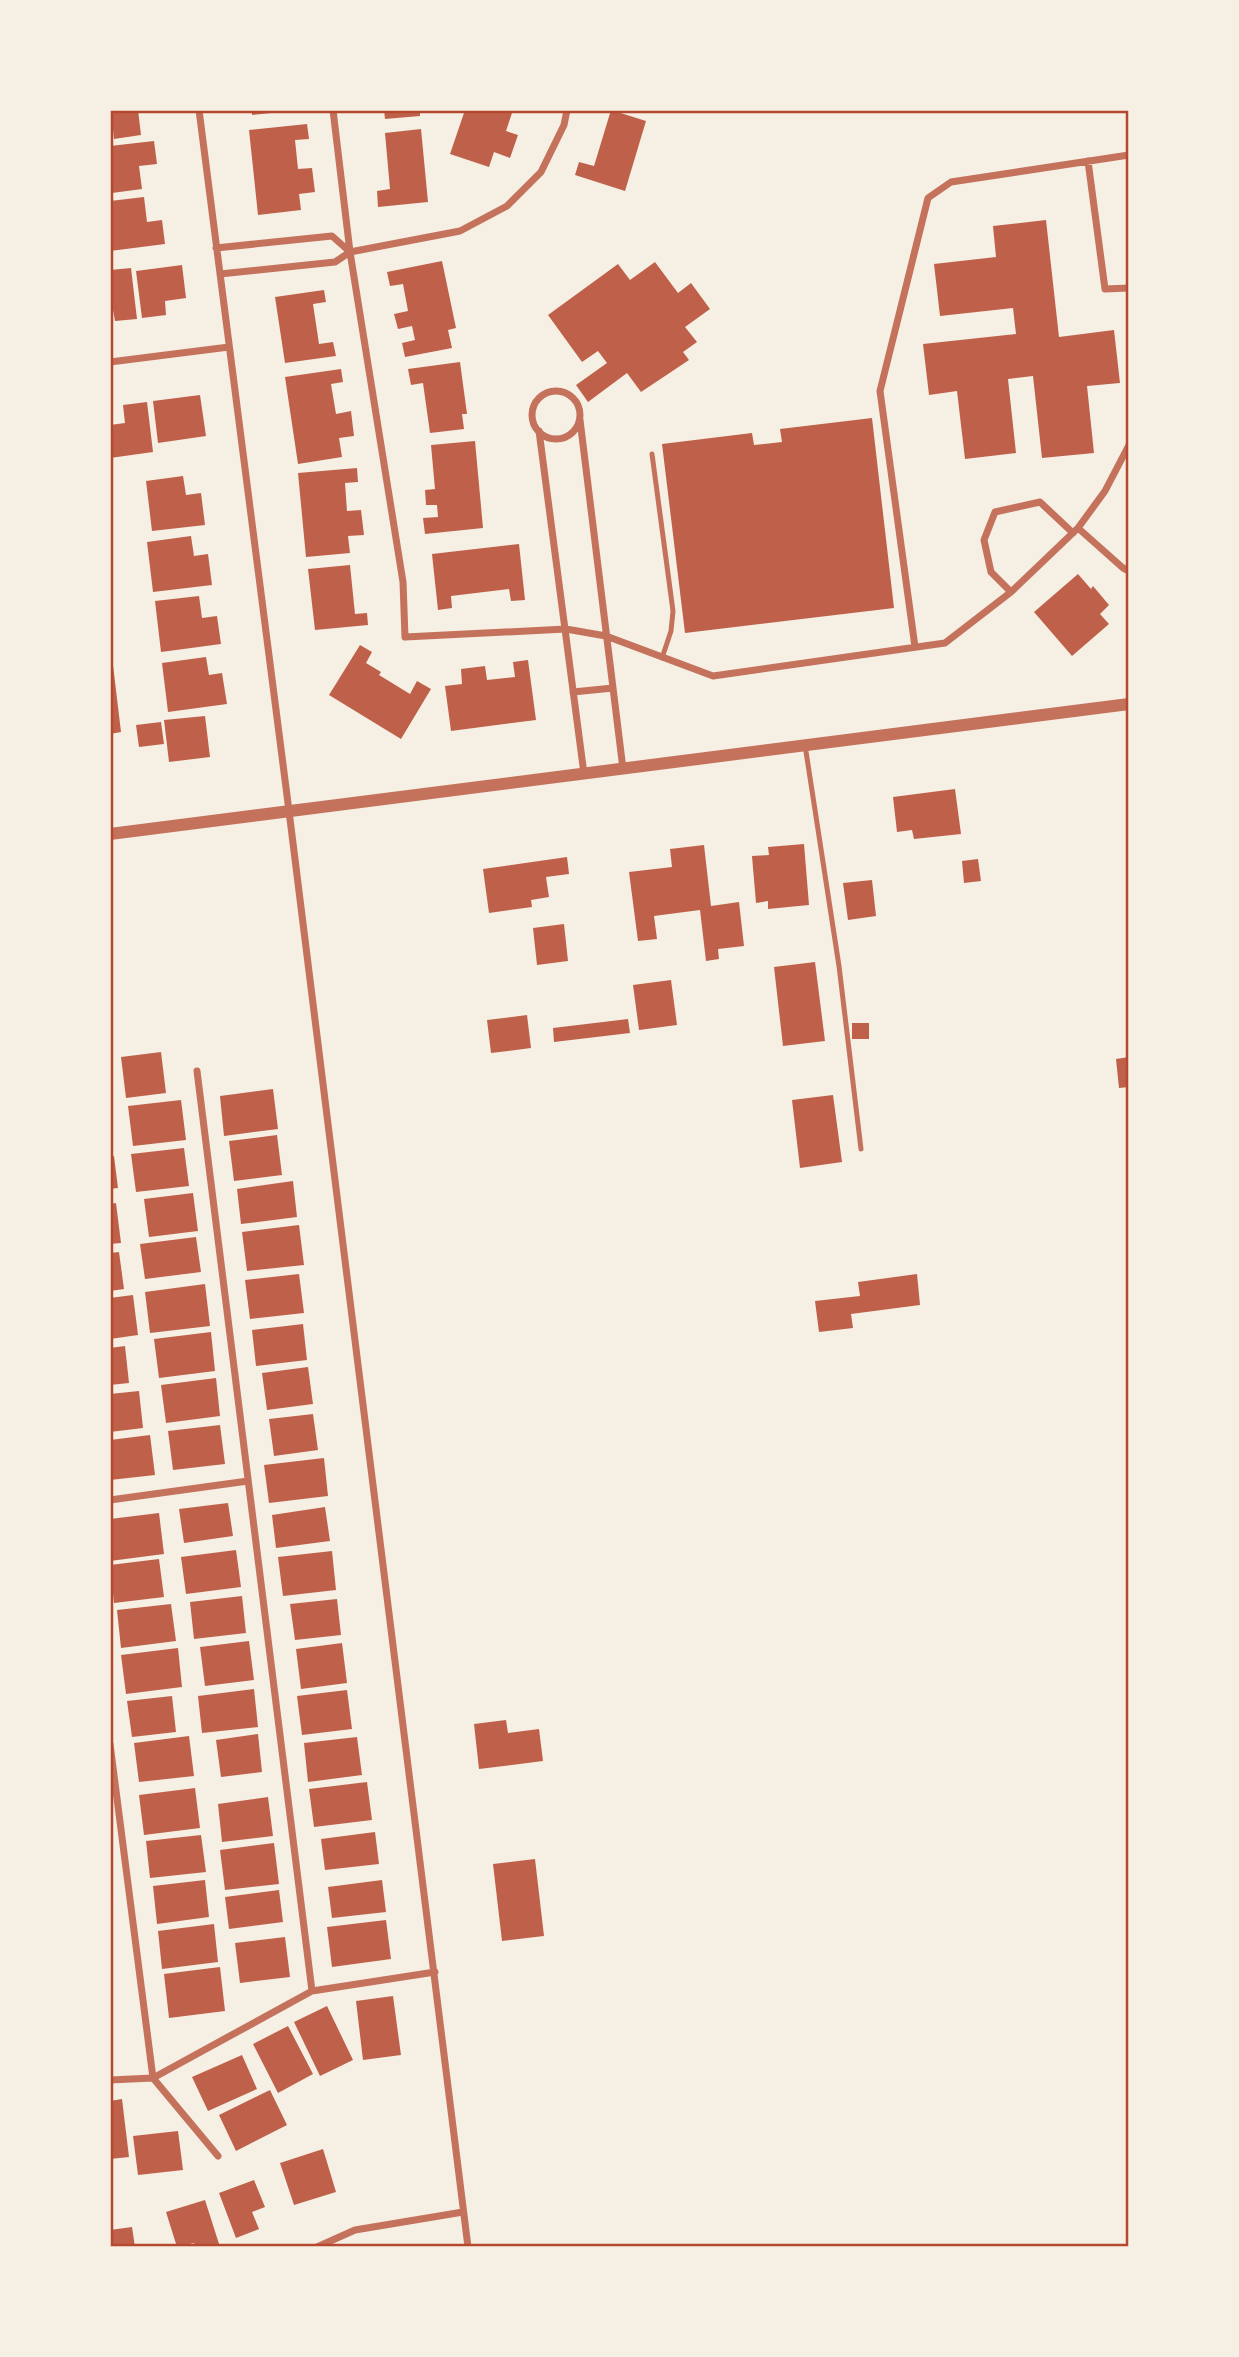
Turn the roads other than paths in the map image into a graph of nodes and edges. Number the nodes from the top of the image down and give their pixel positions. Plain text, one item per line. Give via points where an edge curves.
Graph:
1 (199, 110) edge
2 (333, 110) edge
3 (568, 110) edge
4 (1129, 155) edge
5 (1088, 161) junction
6 (216, 248) junction
7 (350, 252) junction
8 (220, 274) junction
9 (1129, 288) edge
10 (229, 347) junction
11 (110, 362) edge
12 (580, 420) junction
13 (539, 431) junction
14 (1129, 445) edge
15 (652, 454) dead end
16 (1075, 531) junction
17 (1129, 570) edge
18 (1012, 592) junction
19 (566, 629) junction
20 (606, 636) junction
21 (915, 648) junction
22 (662, 657) junction
23 (613, 688) junction
24 (573, 692) junction
25 (1129, 704) edge
26 (805, 746) junction
27 (623, 769) junction
28 (584, 774) junction
29 (289, 811) junction
30 (110, 834) edge
31 (197, 1071) dead end
32 (861, 1149) dead end
33 (248, 1481) junction
34 (110, 1500) edge
35 (110, 1744) edge
36 (435, 1972) junction
37 (312, 1991) junction
38 (153, 2078) junction
39 (110, 2080) edge
40 (218, 2156) dead end
41 (463, 2212) junction
42 (317, 2247) edge
43 (468, 2247) edge

1 - 6 street
2 - 7 street
3 - 7 street via 541,172 507,206 460,231
4 - 5 street
5 - 9 street via 1105,289
5 - 21 street via 951,182 928,198 880,391
6 - 7 street via 332,236
6 - 8 street
7 - 8 street via 335,262
7 - 19 street via 403,582 405,637
8 - 10 street
10 - 11 street
10 - 29 street
12 - 13 street via 566,437 552,438
12 - 13 street via 574,399 554,391 540,398 533,411
12 - 20 street
13 - 19 street
14 - 16 street via 1105,491
15 - 22 lane via 673,611
16 - 17 street
16 - 18 street
16 - 18 street via 1040,502 995,512 984,540 991,572
18 - 21 street via 944,643
19 - 20 street
19 - 24 street
20 - 22 street
20 - 23 street
21 - 22 street via 713,676
23 - 24 street
23 - 27 street
24 - 28 street
25 - 26 street
26 - 27 street
26 - 32 lane
27 - 28 street
28 - 29 street
29 - 30 street
29 - 36 street
31 - 33 street
33 - 34 street
33 - 37 street
35 - 38 street
36 - 37 street
36 - 41 street
37 - 38 street
38 - 39 street
38 - 40 street
41 - 42 street via 355,2230
41 - 43 street

